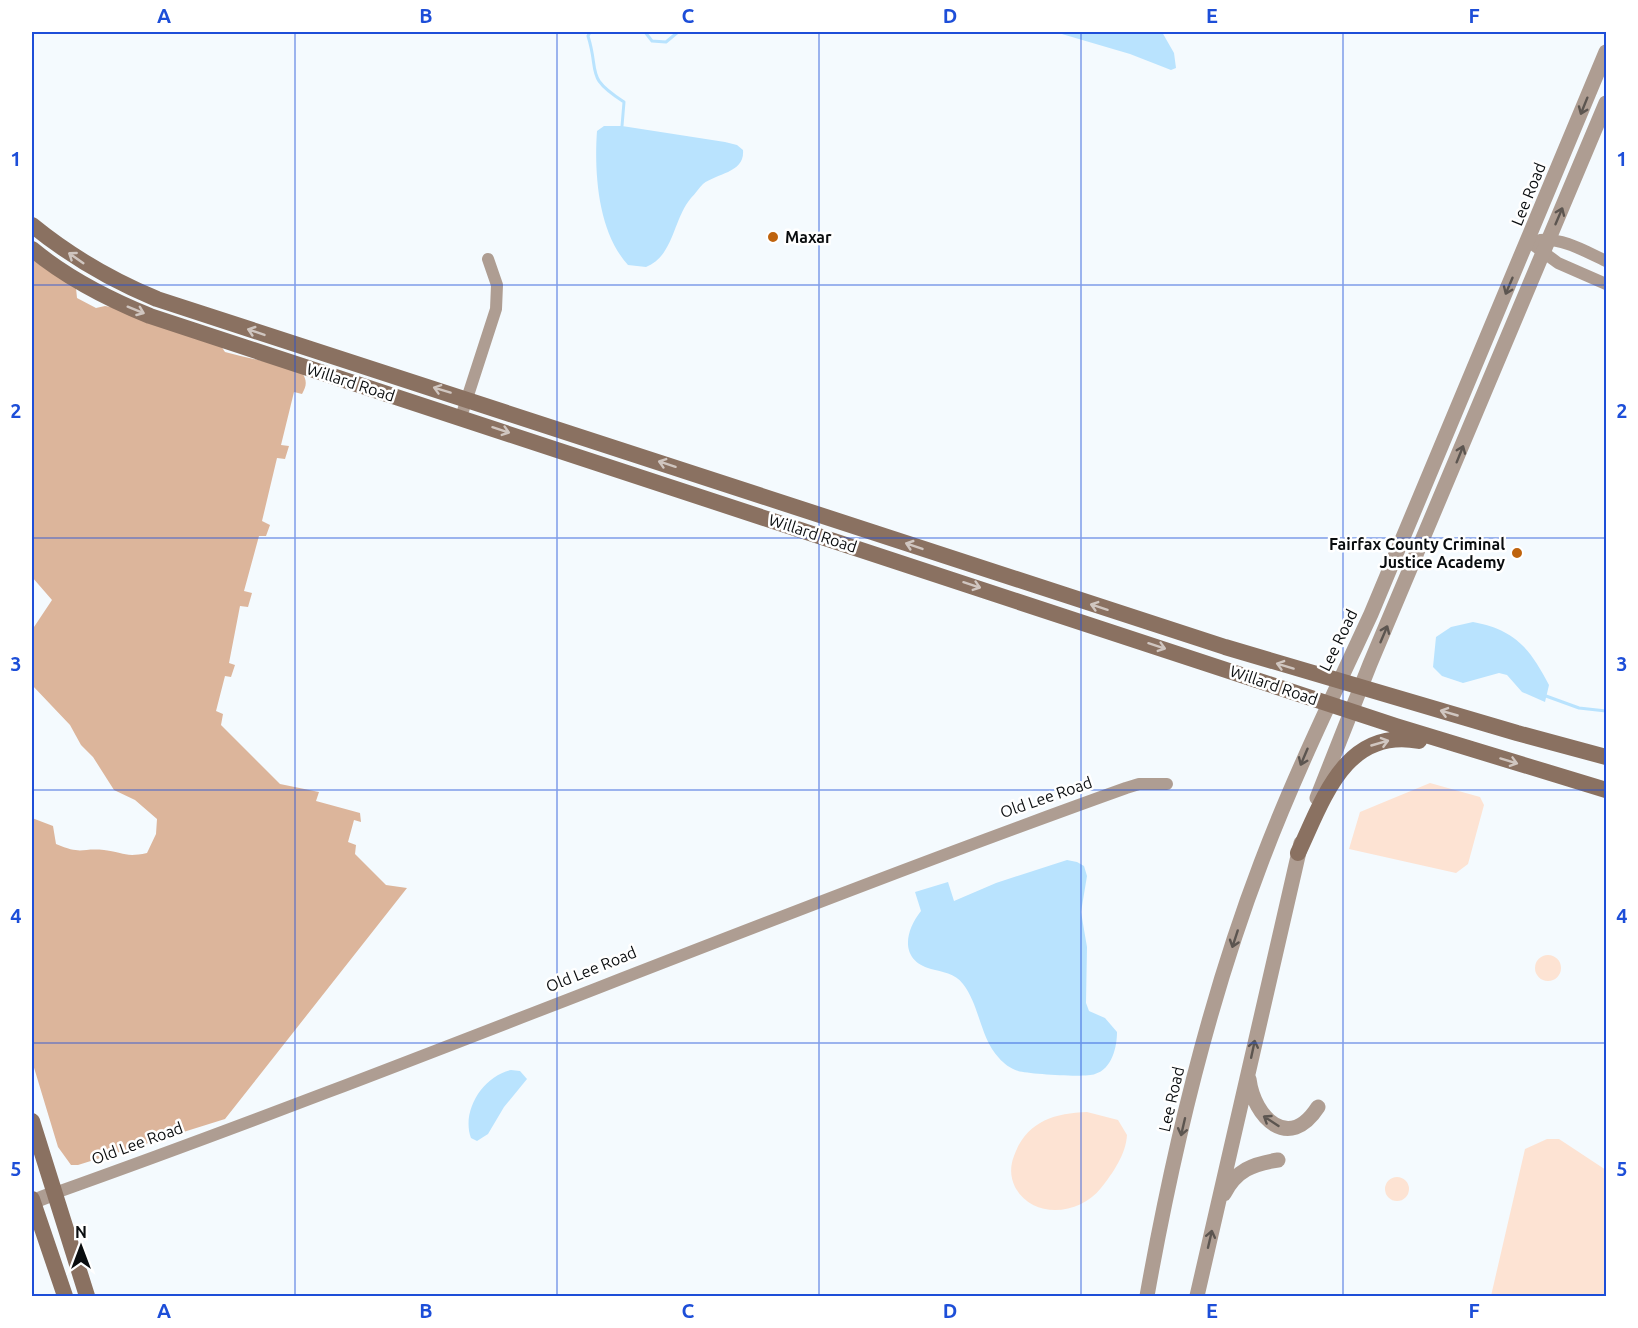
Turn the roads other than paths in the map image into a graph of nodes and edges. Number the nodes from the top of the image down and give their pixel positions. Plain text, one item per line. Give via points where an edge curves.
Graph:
1 (1606, 52) edge
2 (1606, 103) edge
3 (32, 225) edge
4 (1550, 239) junction
5 (1528, 240) junction
6 (32, 249) edge
7 (1544, 254) junction
8 (488, 259) dead end
9 (1606, 261) edge
10 (1606, 284) edge
11 (467, 398) junction
12 (461, 417) junction
13 (1337, 681) junction
14 (1361, 688) junction
15 (1327, 703) junction
16 (1353, 712) junction
17 (1481, 753) junction
18 (1606, 757) edge
19 (1167, 784) dead end
20 (1606, 790) edge
21 (1298, 853) junction
22 (1248, 1072) junction
23 (1318, 1107) dead end
24 (32, 1121) edge
25 (1278, 1160) dead end
26 (54, 1193) junction
27 (32, 1201) edge
28 (1218, 1208) junction
29 (65, 1296) edge
30 (87, 1296) edge
31 (1147, 1296) edge
32 (1197, 1296) edge

1 -> 5 street, Lee Road
4 -> 2 street
11 -> 3 main road, Willard Road via 123,285 83,263
4 - 5 street
4 - 7 street
4 - 9 street
5 - 7 street
5 -> 13 street, Lee Road via 1371,614
6 -> 12 main road, Willard Road via 74,278 150,316
7 - 10 street
14 -> 7 street
8 - 11 street via 497,285 496,309
11 - 12 street
13 -> 11 main road, Willard Road via 1021,582
12 -> 15 main road, Willard Road
13 - 14 main road, Willard Road
13 - 15 street, Lee Road
14 - 16 street
18 -> 14 main road, Willard Road
15 - 16 main road, Willard Road
15 -> 31 street, Lee Road via 1261,861 1212,1011 1158,1233
16 - 17 main road, Willard Road
16 - 21 street
17 -> 20 main road, Willard Road
21 -> 17 main road via 1334,780 1350,760 1367,748 1401,739
19 - 26 street, Old Lee Road via 1125,788 973,842
22 -> 21 street
23 -> 22 street via 1307,1122 1295,1128 1274,1125 1254,1101
22 - 28 street
24 - 26 main road
25 - 28 street via 1244,1170 1229,1185
26 - 27 street, Old Lee Road
26 - 30 main road
27 - 29 main road
32 -> 28 street

